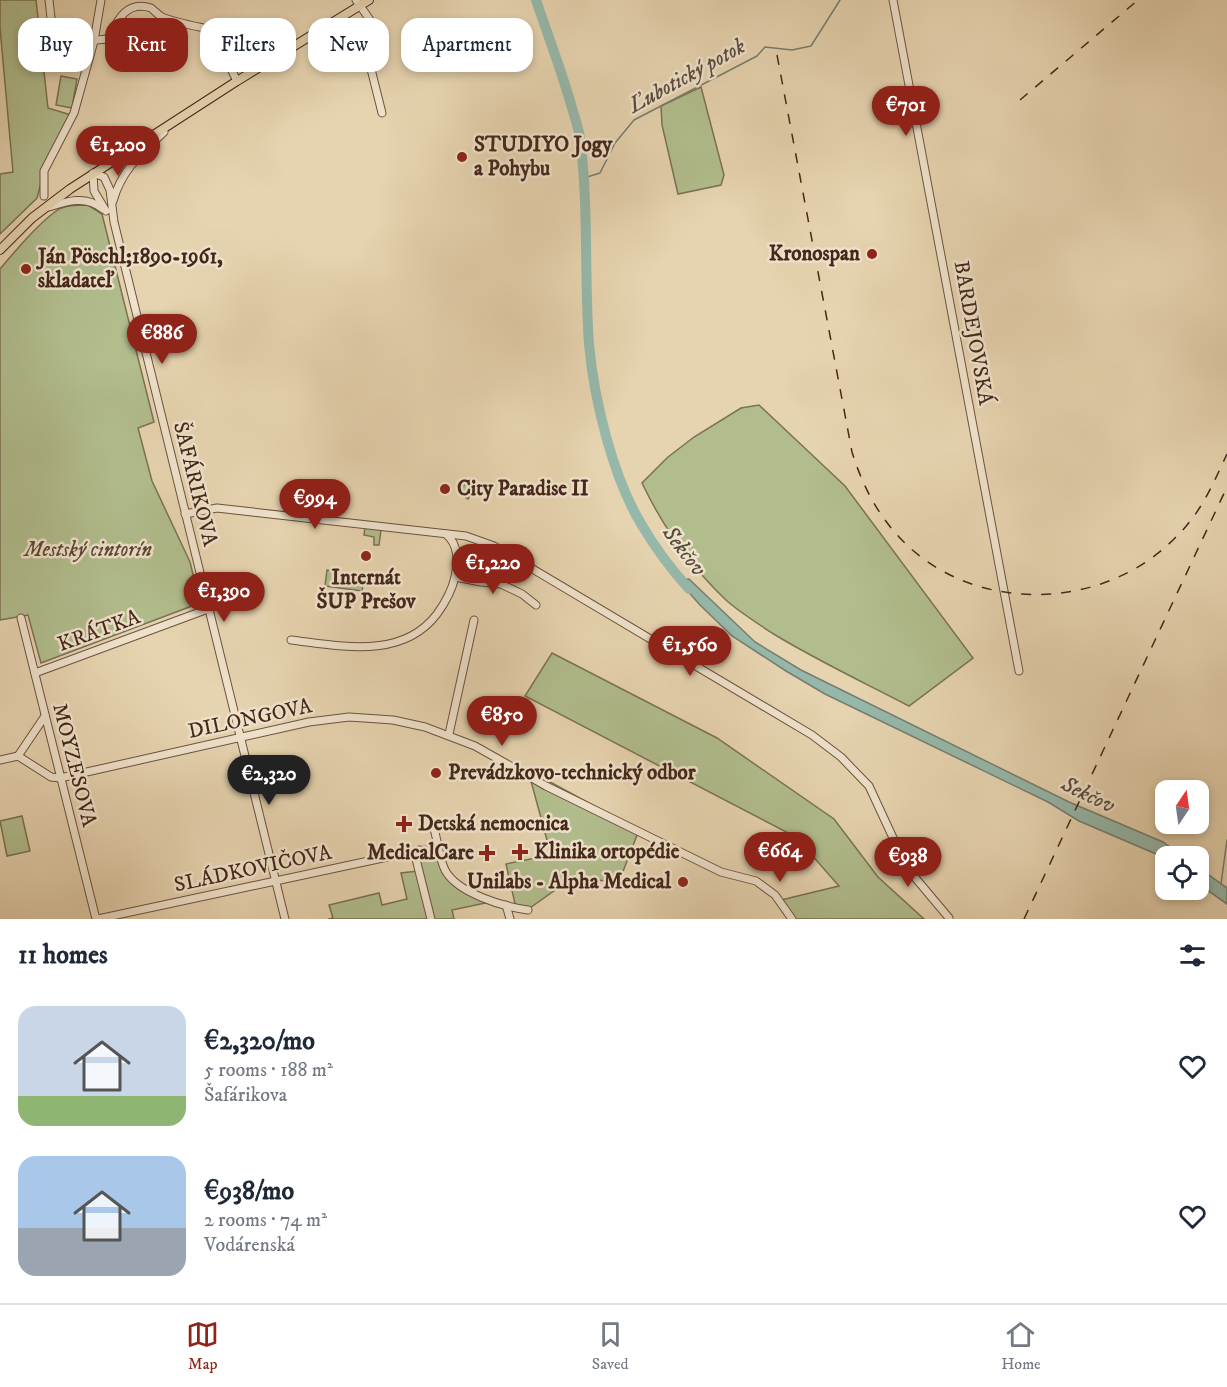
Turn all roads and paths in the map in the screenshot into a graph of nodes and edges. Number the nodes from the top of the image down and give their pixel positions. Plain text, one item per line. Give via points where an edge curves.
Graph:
1 (49, 0) edge
2 (101, 0) edge
3 (369, 0) edge
4 (893, 0) edge
5 (358, 3) edge
6 (94, 41) junction
7 (237, 81) junction
8 (382, 113) dead end
9 (172, 123) junction
10 (93, 173) junction
11 (44, 196) dead end
12 (113, 204) junction
13 (42, 209) junction
14 (106, 211) junction
15 (114, 222) junction
16 (0, 250) edge
17 (185, 514) junction
18 (444, 533) junction
19 (455, 577) junction
20 (536, 605) dead end
21 (208, 609) junction
22 (21, 618) dead end
23 (474, 620) dead end
24 (291, 640) dead end
25 (1019, 671) dead end
26 (35, 673) junction
27 (45, 716) junction
28 (449, 734) junction
29 (239, 737) junction
30 (18, 756) junction
31 (0, 760) edge
32 (60, 778) junction
33 (434, 829) dead end
34 (274, 881) junction
35 (506, 905) junction
36 (528, 910) dead end
37 (949, 918) edge
38 (97, 919) edge
39 (285, 919) edge
40 (431, 919) edge
41 (510, 919) edge
42 (792, 919) edge

1 - 6 street via 56,41
2 - 6 street
3 - 5 main road
4 - 25 street, BARDEJOVSKÁ
5 - 7 main road
5 - 8 street via 382,37 371,69
6 - 7 street via 108,39 121,13 140,4 162,17 218,31
6 - 11 street via 74,113 44,171
7 - 9 main road
9 - 10 main road
9 - 12 street via 128,167
10 - 12 street, ŠAFÁRIKOVA via 104,177
10 - 13 main road
10 - 14 street via 94,190
12 - 15 street, ŠAFÁRIKOVA
13 - 14 street via 73,200 87,201
13 - 16 main road
14 - 15 street
15 - 17 street, ŠAFÁRIKOVA
17 - 18 street via 217,508
17 - 21 street, ŠAFÁRIKOVA
18 - 19 street via 457,550
18 - 37 street via 494,546 812,735 841,757 869,786 907,868
19 - 20 street via 501,584
19 - 24 street via 438,613 428,626 407,640 369,646
21 - 26 street, KRÁTKA
21 - 29 street, ŠAFÁRIKOVA
22 - 26 street, MOYZESOVA
23 - 28 street
26 - 27 street, MOYZESOVA
27 - 30 street
27 - 32 street, MOYZESOVA
28 - 29 street, DILONGOVA via 393,720 350,717
28 - 42 street, DILONGOVA via 721,872 756,881 775,895
29 - 32 street, DILONGOVA
29 - 34 street, ŠAFÁRIKOVA
30 - 31 street
30 - 32 street via 51,777
32 - 38 street, MOYZESOVA
33 - 35 street via 445,870 454,881 466,890
34 - 38 street, SLÁDKOVIČOVA
34 - 39 street, ŠAFÁRIKOVA
34 - 40 street, SLÁDKOVIČOVA via 417,851
35 - 36 street
35 - 41 street

